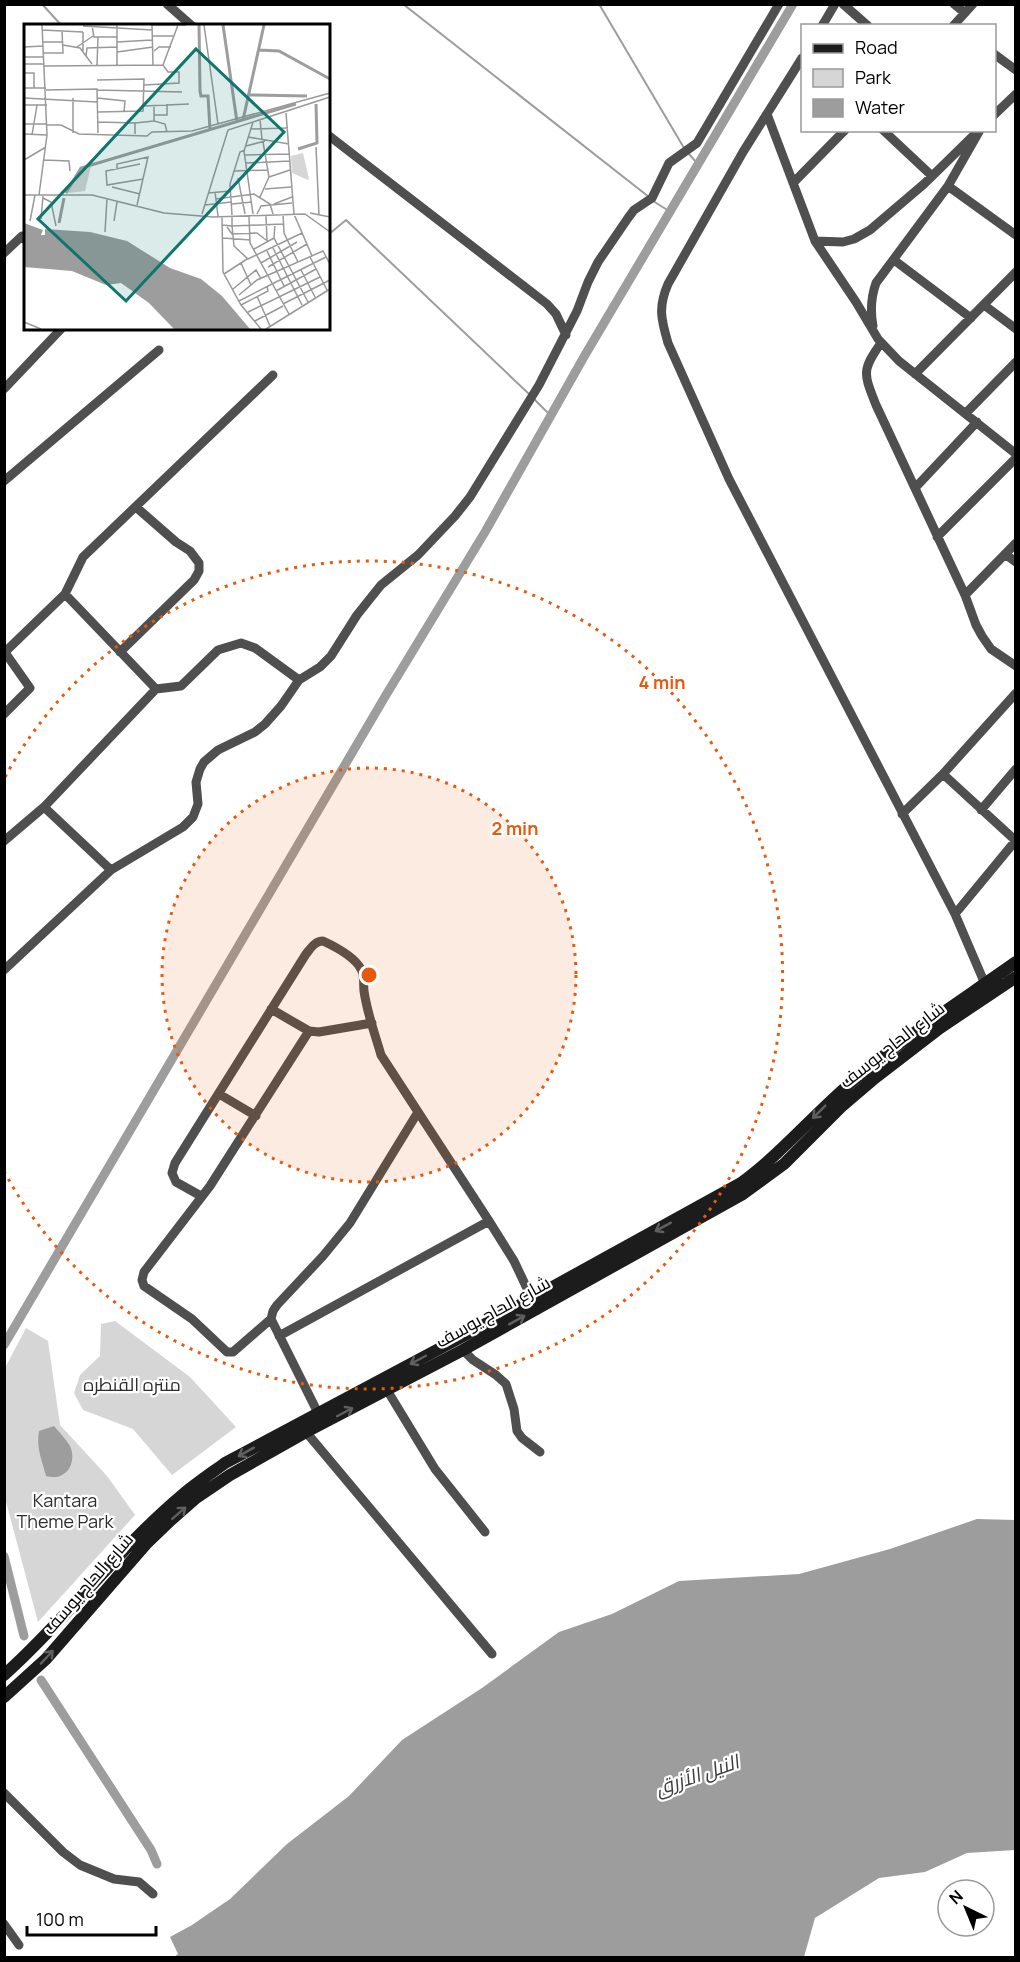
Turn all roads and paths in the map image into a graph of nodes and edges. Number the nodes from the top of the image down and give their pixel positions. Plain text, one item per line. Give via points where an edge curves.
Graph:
1 (167, 4) edge
2 (779, 4) edge
3 (835, 4) edge
4 (843, 4) edge
5 (954, 4) edge
6 (974, 4) edge
7 (965, 13) junction
8 (190, 24) edge
9 (823, 24) edge
10 (866, 24) edge
11 (957, 24) edge
12 (996, 55) edge
13 (801, 63) edge
14 (1016, 70) edge
15 (1016, 94) edge
16 (996, 113) edge
17 (767, 114) junction
18 (843, 132) edge
19 (885, 132) edge
20 (977, 132) edge
21 (978, 132) edge
22 (330, 137) edge
23 (932, 176) junction
24 (793, 183) junction
25 (948, 186) junction
26 (1016, 235) edge
27 (24, 238) edge
28 (815, 241) junction
29 (4, 253) edge
30 (894, 260) junction
31 (1016, 272) edge
32 (984, 304) junction
33 (971, 318) junction
34 (1016, 329) edge
35 (60, 330) edge
36 (566, 335) junction
37 (880, 341) junction
38 (159, 350) dead end
39 (1016, 362) edge
40 (915, 374) junction
41 (273, 375) dead end
42 (4, 389) edge
43 (966, 414) junction
44 (977, 422) junction
45 (1016, 456) edge
46 (4, 481) edge
47 (915, 488) junction
48 (136, 507) junction
49 (937, 537) junction
50 (1016, 543) edge
51 (1005, 554) junction
52 (1016, 562) edge
53 (65, 594) junction
54 (965, 595) junction
55 (5, 651) edge
56 (120, 652) junction
57 (1014, 663) edge
58 (299, 680) junction
59 (156, 688) junction
60 (1016, 693) edge
61 (4, 714) edge
62 (1016, 769) edge
63 (943, 774) junction
64 (44, 807) junction
65 (981, 810) junction
66 (902, 814) junction
67 (1015, 840) edge
68 (4, 842) edge
69 (111, 870) junction
70 (955, 914) junction
71 (1016, 962) edge
72 (4, 970) edge
73 (1016, 977) edge
74 (985, 984) junction
75 (271, 1009) junction
76 (372, 1023) junction
77 (309, 1031) junction
78 (219, 1094) junction
79 (418, 1112) junction
80 (256, 1116) junction
81 (201, 1196) junction
82 (489, 1221) junction
83 (532, 1299) junction
84 (271, 1319) junction
85 (279, 1336) junction
86 (463, 1350) junction
87 (387, 1390) junction
88 (318, 1413) junction
89 (306, 1432) junction
90 (540, 1452) dead end
91 (485, 1532) dead end
92 (492, 1654) dead end
93 (4, 1675) edge
94 (4, 1697) edge
95 (4, 1793) edge
96 (153, 1894) dead end
97 (4, 1924) edge
98 (19, 1945) dead end

1 - 8 street
2 - 36 street via 697,143 669,163 652,198 634,210 598,262
3 - 9 street
4 - 10 street
5 - 7 street
6 - 7 street
7 - 11 street
12 - 14 street
13 - 17 street
15 - 16 street
17 - 24 street
17 - 66 street via 668,284 662,298 662,322 729,479
18 - 24 street
19 - 23 street
20 - 23 street
21 - 25 street
22 - 36 street via 547,304
23 - 28 street via 870,230 854,239
24 - 28 street
25 - 26 street
25 - 30 street
27 - 29 street
28 - 37 street
30 - 33 street
30 - 37 street via 872,295 872,323
31 - 32 street
32 - 33 street
32 - 34 street
33 - 40 street
35 - 42 street
36 - 58 street via 539,386 460,510 432,543 373,594 331,656
37 - 40 street
37 - 47 street via 868,362 867,380
38 - 46 street
39 - 43 street
40 - 43 street
41 - 48 street
43 - 44 street
44 - 45 street
44 - 47 street
45 - 49 street
47 - 49 street
48 - 53 street via 83,557
48 - 56 street via 190,551 199,563 199,572
49 - 54 street
50 - 51 street
51 - 52 street
51 - 54 street
53 - 55 street
53 - 56 street
54 - 57 street via 976,625 991,649
55 - 61 street via 30,688
56 - 59 street
58 - 59 street via 255,648 241,643 218,650 181,686
58 - 69 street via 266,724 204,762 196,782 198,804 194,817
59 - 64 street
60 - 63 street
62 - 65 street
63 - 65 street
63 - 66 street
64 - 68 street
64 - 69 street
65 - 67 street
66 - 70 street
67 - 70 street
69 - 72 street
70 - 74 street
71 - 74 main road, شارع الحاج يوسف
86 -> 73 main road, شارع الحاج يوسف via 743,1194 784,1164 866,1085 940,1028
74 -> 83 main road, شارع الحاج يوسف via 868,1068 778,1154 741,1183
75 - 76 street via 306,954 323,941 360,967
75 - 77 street
75 - 78 street
76 - 77 street
76 - 79 street via 381,1055
77 - 80 street
78 - 80 street
78 - 81 street via 172,1173 176,1182
79 - 82 street
79 - 84 street via 350,1223 277,1305
80 - 81 street
81 - 84 street via 144,1272 144,1286 192,1319 227,1353
82 - 83 street
82 - 85 street
83 -> 88 main road, شارع الحاج يوسف
84 - 85 street
85 - 88 street
86 - 87 main road, شارع الحاج يوسف
86 - 90 street via 506,1384 517,1431
89 -> 87 main road, شارع الحاج يوسف
87 - 91 street via 435,1469
88 -> 93 main road, شارع الحاج يوسف via 225,1463 182,1495
89 - 92 street
94 -> 89 main road, شارع الحاج يوسف via 46,1659 146,1545 196,1498
95 - 96 street via 80,1865 114,1879 139,1882
97 - 98 street

